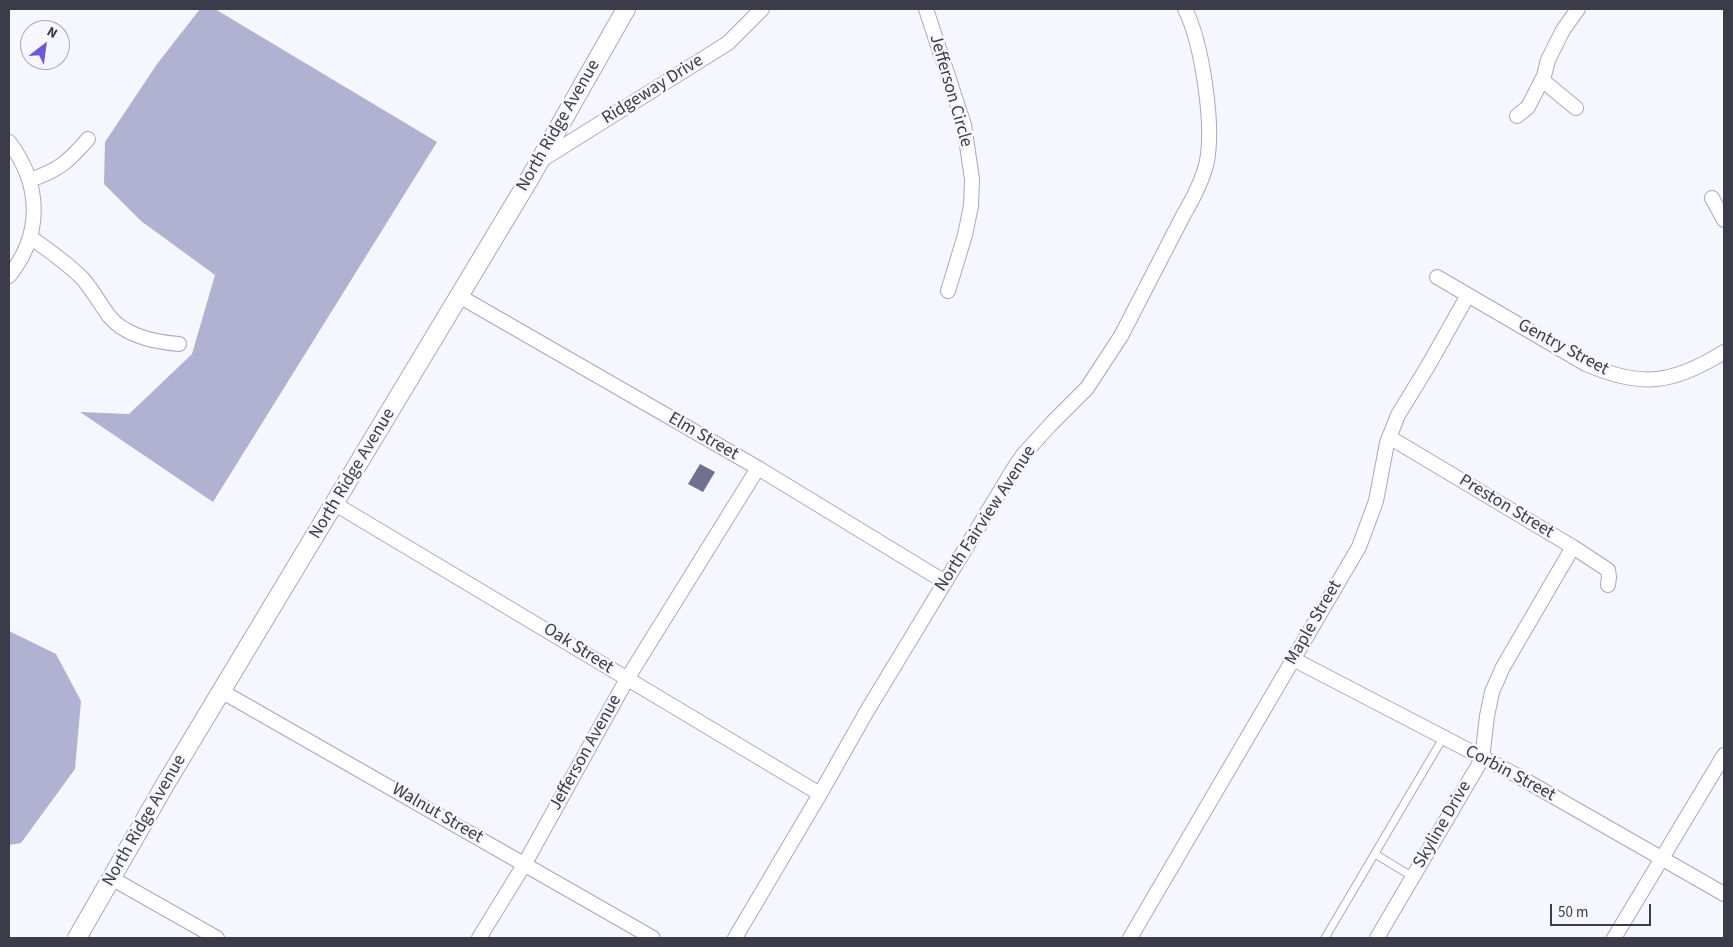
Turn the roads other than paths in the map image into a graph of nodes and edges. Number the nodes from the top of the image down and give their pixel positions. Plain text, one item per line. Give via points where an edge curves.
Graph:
1 (626, 9) edge
2 (762, 9) edge
3 (926, 9) edge
4 (1185, 9) edge
5 (1578, 9) edge
6 (1542, 80) junction
7 (1576, 108) dead end
8 (1516, 116) dead end
9 (88, 139) dead end
10 (9, 142) edge
11 (537, 163) junction
12 (30, 180) junction
13 (1712, 198) dead end
14 (1724, 220) edge
15 (30, 237) junction
16 (9, 276) edge
17 (1436, 277) dead end
18 (948, 291) dead end
19 (1468, 295) junction
20 (459, 296) junction
21 (179, 344) dead end
22 (1724, 352) edge
23 (1389, 437) junction
24 (758, 468) junction
25 (335, 504) junction
26 (1573, 546) junction
27 (945, 582) junction
28 (1608, 585) dead end
29 (1293, 659) junction
30 (627, 679) junction
31 (222, 691) junction
32 (1443, 738) junction
33 (1724, 756) edge
34 (1482, 759) junction
35 (820, 794) junction
36 (1375, 854) junction
37 (1663, 858) junction
38 (524, 865) junction
39 (1413, 877) junction
40 (112, 878) junction
41 (1724, 894) edge
42 (77, 938) edge
43 (217, 938) edge
44 (479, 938) edge
45 (653, 938) edge
46 (736, 938) edge
47 (1130, 938) edge
48 (1325, 938) edge
49 (1377, 938) edge
50 (1614, 938) edge

1 - 11 street, North Ridge Avenue
2 - 11 street, Ridgeway Drive via 728,43
3 - 18 street, Jefferson Circle via 964,125 972,179 965,235
4 - 27 street, North Fairview Avenue via 1200,57 1208,112 1207,160 1194,197 1121,336 1087,388 1024,454
5 - 6 street via 1563,30
6 - 7 street
6 - 8 street via 1528,107
9 - 12 street via 68,162
10 - 12 street
11 - 20 street, North Ridge Avenue
12 - 15 street via 34,201
13 - 14 street
15 - 16 street
15 - 21 street via 83,280 111,318 124,329 142,338
17 - 19 street, Gentry Street
19 - 22 street, Gentry Street via 1586,364 1612,375 1654,380 1679,375
19 - 23 street, Maple Street via 1398,415
20 - 24 street, Elm Street
20 - 25 street, North Ridge Avenue
23 - 26 street, Preston Street
23 - 29 street, Maple Street via 1376,501 1359,547
24 - 27 street, Elm Street
24 - 30 street, Jefferson Avenue
25 - 30 street, Oak Street
25 - 31 street, North Ridge Avenue
26 - 28 street, Preston Street via 1608,570
26 - 34 street, Skyline Drive via 1496,681 1487,716
27 - 35 street, North Fairview Avenue
29 - 32 street, Corbin Street
29 - 47 street, Maple Street
30 - 35 street, Oak Street
30 - 38 street, Jefferson Avenue
31 - 38 street, Walnut Street
31 - 40 street, North Ridge Avenue
32 - 34 street, Corbin Street
32 - 36 lane
33 - 37 street
34 - 37 street, Corbin Street
34 - 39 street, Skyline Drive
35 - 46 street, North Fairview Avenue
36 - 39 lane
36 - 48 lane
37 - 41 street, Corbin Street
37 - 50 street
38 - 44 street, Jefferson Avenue
38 - 45 street, Walnut Street
39 - 49 street, Skyline Drive
40 - 42 street, North Ridge Avenue
40 - 43 street

